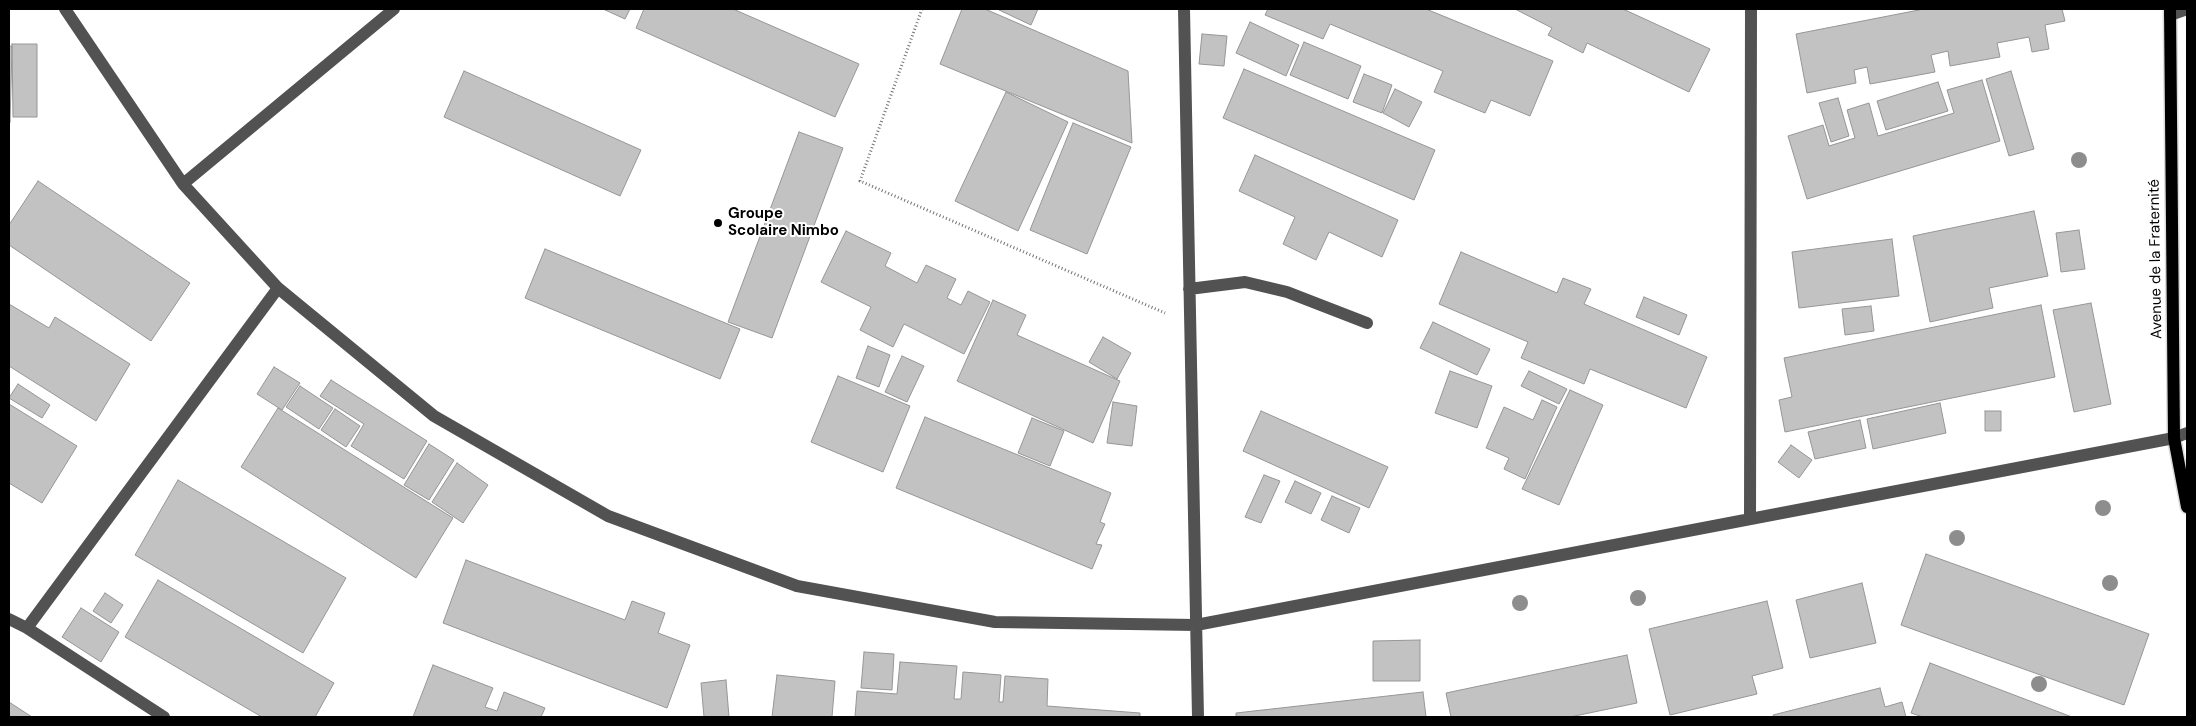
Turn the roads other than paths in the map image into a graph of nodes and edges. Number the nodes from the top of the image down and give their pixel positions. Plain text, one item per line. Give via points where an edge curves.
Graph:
1 (65, 9) edge
2 (394, 9) edge
3 (1184, 9) edge
4 (1751, 9) edge
5 (2187, 9) edge
6 (2170, 12) edge
7 (183, 184) junction
8 (278, 288) junction
9 (1189, 289) junction
10 (1367, 323) dead end
11 (2187, 433) edge
12 (2174, 438) junction
13 (2187, 507) edge
14 (1750, 518) junction
15 (9, 619) edge
16 (1196, 625) junction
17 (27, 628) junction
18 (164, 717) edge
19 (1198, 717) edge

1 - 7 street
2 - 7 street
3 - 9 street
4 - 14 street
5 - 6 street
6 - 12 main road, Avenue de la Fraternité
7 - 8 street
8 - 16 street via 434,416 600,512 797,586 995,622
8 - 17 street
9 - 10 street via 1245,282 1287,292
9 - 16 street
11 - 12 street
12 - 13 main road, Avenue de la Fraternité
12 - 14 street
14 - 16 street
15 - 17 street
16 - 19 street
17 - 18 street

